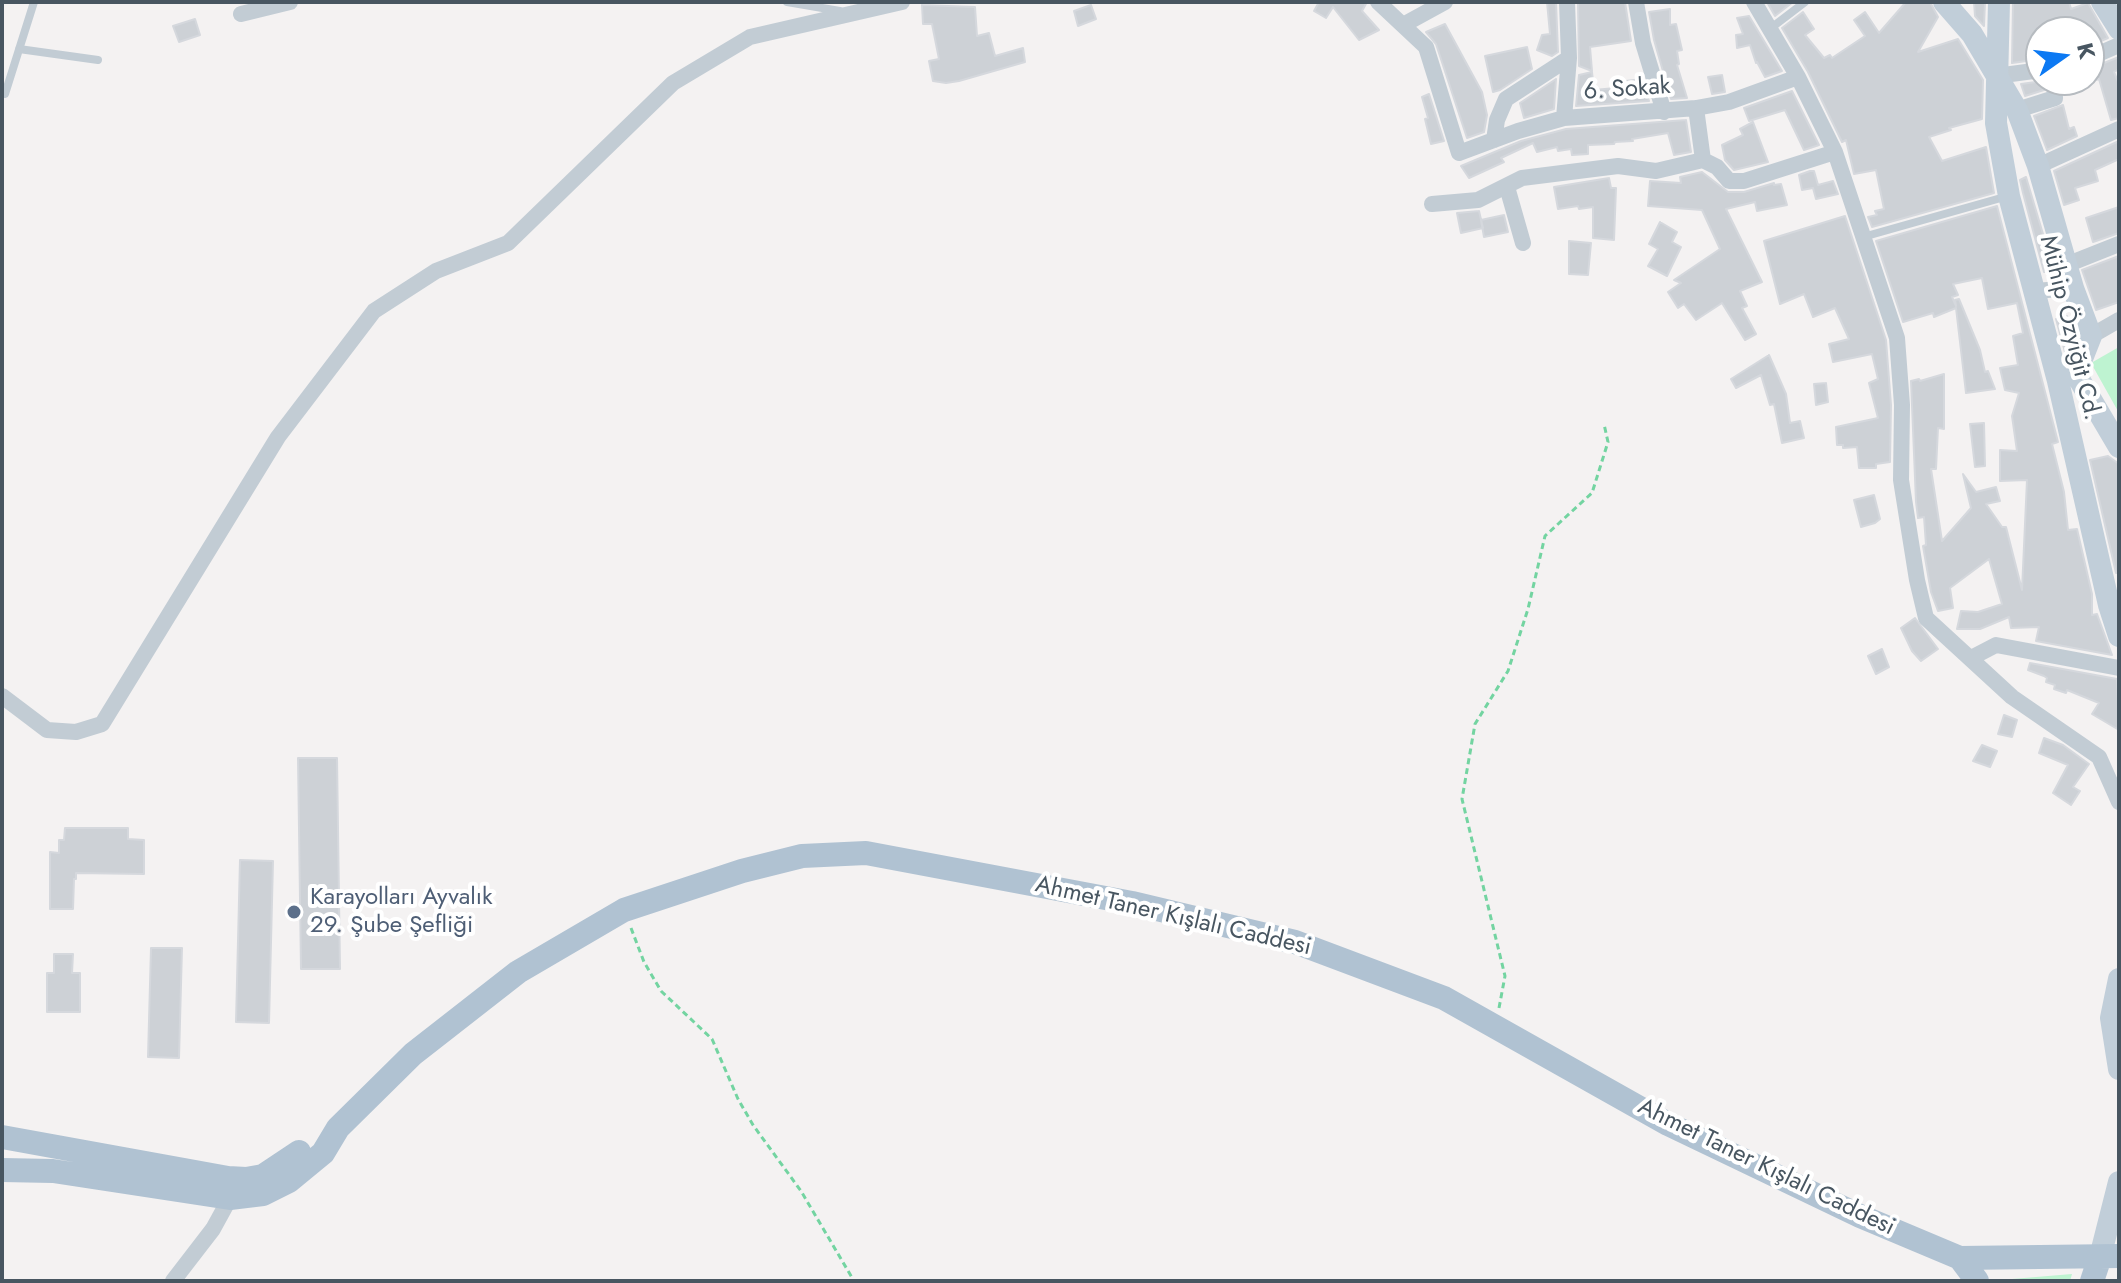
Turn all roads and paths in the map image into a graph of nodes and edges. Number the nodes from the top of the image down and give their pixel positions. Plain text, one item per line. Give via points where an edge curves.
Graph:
1 (34, 2) edge
2 (290, 2) edge
3 (787, 2) edge
4 (902, 2) edge
5 (1378, 2) edge
6 (1445, 2) edge
7 (1567, 2) edge
8 (1636, 2) edge
9 (1754, 2) edge
10 (1805, 2) edge
11 (1944, 2) edge
12 (1999, 2) edge
13 (2102, 2) edge
14 (241, 14) dead end
15 (857, 14) junction
16 (1403, 25) junction
17 (1771, 28) junction
18 (2119, 29) edge
19 (19, 49) junction
20 (1569, 58) junction
21 (98, 60) dead end
22 (2025, 72) edge
23 (1996, 76) junction
24 (1798, 77) junction
25 (5, 94) dead end
26 (2055, 96) edge
27 (1696, 108) junction
28 (2017, 110) junction
29 (1664, 112) junction
30 (1564, 118) junction
31 (2119, 129) edge
32 (1494, 140) junction
33 (1835, 152) junction
34 (1703, 160) junction
35 (2038, 166) junction
36 (1507, 187) junction
37 (2009, 196) junction
38 (1432, 204) dead end
39 (1862, 237) junction
40 (1523, 243) dead end
41 (2119, 244) edge
42 (2066, 265) junction
43 (2073, 288) junction
44 (2035, 291) junction
45 (2119, 320) edge
46 (2091, 336) junction
47 (2067, 378) junction
48 (1604, 424) dead end
49 (2119, 447) edge
50 (2119, 636) edge
51 (1971, 658) junction
52 (2119, 668) edge
53 (2, 696) edge
54 (2119, 802) edge
55 (624, 910) junction
56 (2119, 979) edge
57 (1495, 1028) junction
58 (2119, 1069) edge
59 (338, 1128) junction
60 (2, 1137) edge
61 (2, 1170) edge
62 (2119, 1182) edge
63 (230, 1198) junction
64 (2110, 1257) edge
65 (1960, 1258) junction
66 (173, 1281) edge
67 (854, 1281) edge
68 (1977, 1281) edge
69 (2092, 1281) edge

1 - 19 lane
2 - 14 street
3 - 15 lane
4 - 15 street
5 - 16 street
6 - 16 street
7 - 20 street
8 - 29 street
9 - 17 street
10 - 17 lane
11 - 23 street via 1972,34
12 - 23 street, Mühip Özyiğit Cd.
13 - 18 street
15 - 53 street via 750,37 673,83 508,243 436,271 374,311 278,437 102,724 76,732 47,730
16 - 32 street, 6. Sokak via 1426,47 1459,153
17 - 24 street
19 - 21 lane
19 - 25 lane
20 - 30 street
20 - 32 street via 1506,99
22 - 23 street
23 - 28 street
23 - 37 street, Mühip Özyiğit Cd. via 1996,123
24 - 27 street, 6. Sokak
24 - 33 street
26 - 28 street
27 - 29 street, 6. Sokak
27 - 34 street
28 - 35 street
29 - 30 street, 6. Sokak
30 - 32 street, 6. Sokak
31 - 35 street
33 - 34 street via 1744,181 1729,181
33 - 39 street
34 - 36 street via 1656,171 1618,166 1522,178
35 - 42 street
36 - 38 street via 1478,200
36 - 40 street
37 - 39 lane
37 - 44 street, Mühip Özyiğit Cd.
39 - 51 street via 1897,338 1901,480 1926,618
41 - 42 street
42 - 43 street
43 - 44 street
43 - 46 street
44 - 47 street, Mühip Özyiğit Cd.
45 - 46 street
46 - 47 street
47 - 49 street
47 - 50 street, Mühip Özyiğit Cd. via 2077,475
48 - 57 path via 1608,442 1592,493 1545,536 1508,671 1475,724 1462,799 1505,976
51 - 52 street via 1996,645
51 - 54 street via 2012,697 2099,757
55 - 57 main road, Ahmet Taner Kışlalı Caddesi via 802,856 866,853 1132,903 1295,942 1444,998
55 - 59 main road, Ahmet Taner Kışlalı Caddesi via 518,972 413,1054
55 - 67 path via 652,977 712,1039 753,1125 801,1191
56 - 58 street via 2111,1018
57 - 65 main road, Ahmet Taner Kışlalı Caddesi via 1668,1124
59 - 60 main road, Ahmet Taner Kışlalı Caddesi via 315,1138 278,1169 246,1179
59 - 63 main road, Ahmet Taner Kışlalı Caddesi via 323,1153 289,1181 263,1194
61 - 63 main road, Ahmet Taner Kışlalı Caddesi via 53,1171
62 - 64 street
63 - 66 street
64 - 65 main road, Ahmet Taner Kışlalı Caddesi
64 - 69 main road
65 - 68 main road

